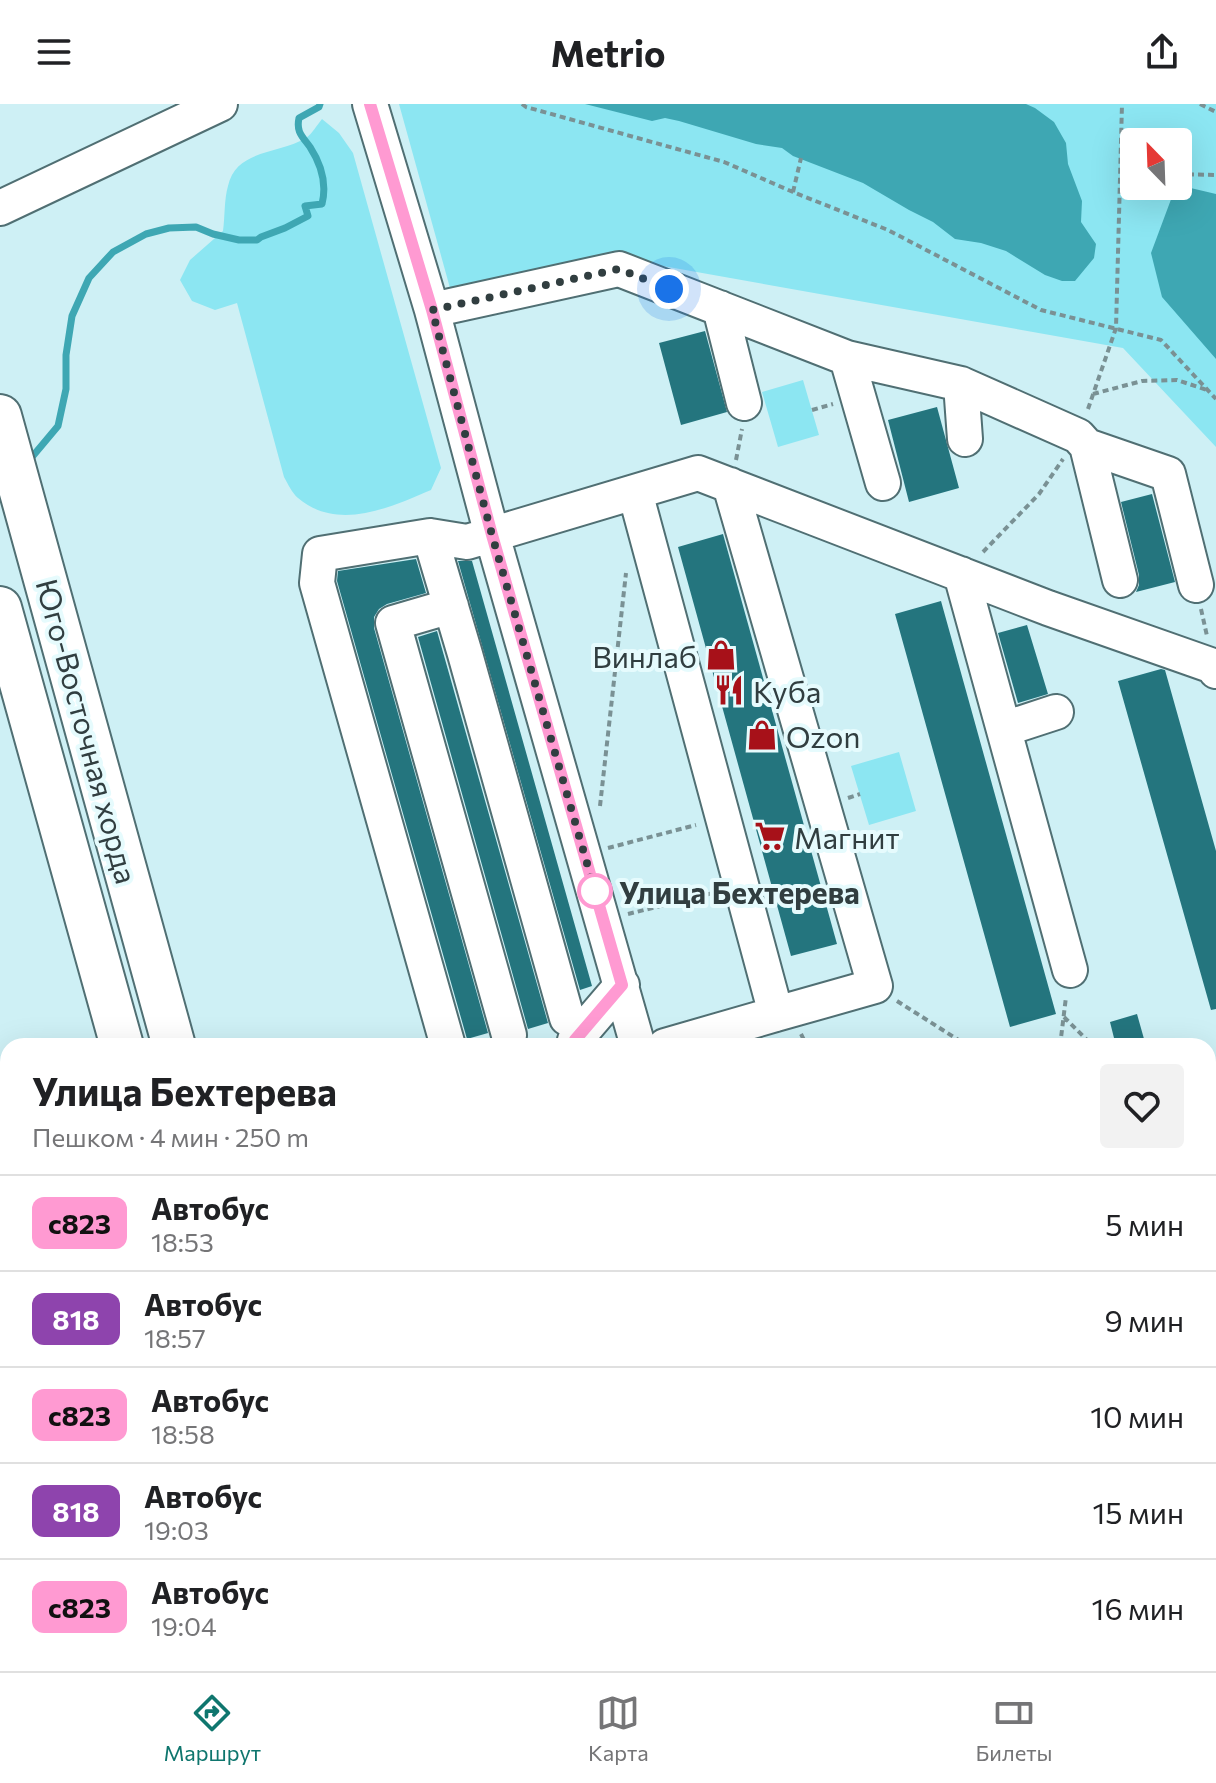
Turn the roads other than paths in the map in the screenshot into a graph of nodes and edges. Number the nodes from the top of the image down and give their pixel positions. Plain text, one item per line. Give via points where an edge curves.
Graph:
1 (220, 104) edge
2 (370, 104) edge
3 (0, 208) edge
4 (720, 308) junction
5 (432, 310) junction
6 (847, 358) junction
7 (961, 384) junction
8 (744, 403) dead end
9 (0, 416) edge
10 (965, 439) dead end
11 (1083, 441) junction
12 (883, 483) dead end
13 (730, 485) junction
14 (635, 492) junction
15 (492, 535) junction
16 (430, 536) junction
17 (961, 574) junction
18 (1120, 580) dead end
19 (1196, 585) road end
20 (451, 606) junction
21 (0, 608) edge
22 (1215, 668) edge
23 (1056, 712) dead end
24 (1004, 729) junction
25 (1070, 970) road end
26 (622, 985) junction
27 (776, 1014) junction
28 (570, 1032) edge
29 (509, 1035) dead end
30 (120, 1038) edge
31 (172, 1038) edge
32 (446, 1038) edge
33 (577, 1038) edge
34 (636, 1038) edge
35 (693, 1038) edge

1 - 3 street
2 - 5 street
4 - 5 street via 619,269
4 - 6 street
4 - 8 street
5 - 15 street
6 - 7 street
6 - 12 street
7 - 10 street
7 - 11 street
9 - 31 main road, Юго-Восточная хорда
11 - 18 street
11 - 19 street via 1168,474
13 - 14 street via 698,473
13 - 17 street
13 - 27 street via 875,986
14 - 15 street
14 - 27 street
15 - 16 street via 467,542
15 - 26 street
16 - 20 street
16 - 32 street via 320,554 317,583
17 - 22 street
17 - 24 street
20 - 28 street
20 - 29 street via 393,623
21 - 30 main road, Юго-Восточная хорда
23 - 24 street
24 - 25 street
26 - 33 street
26 - 34 street
27 - 35 street

